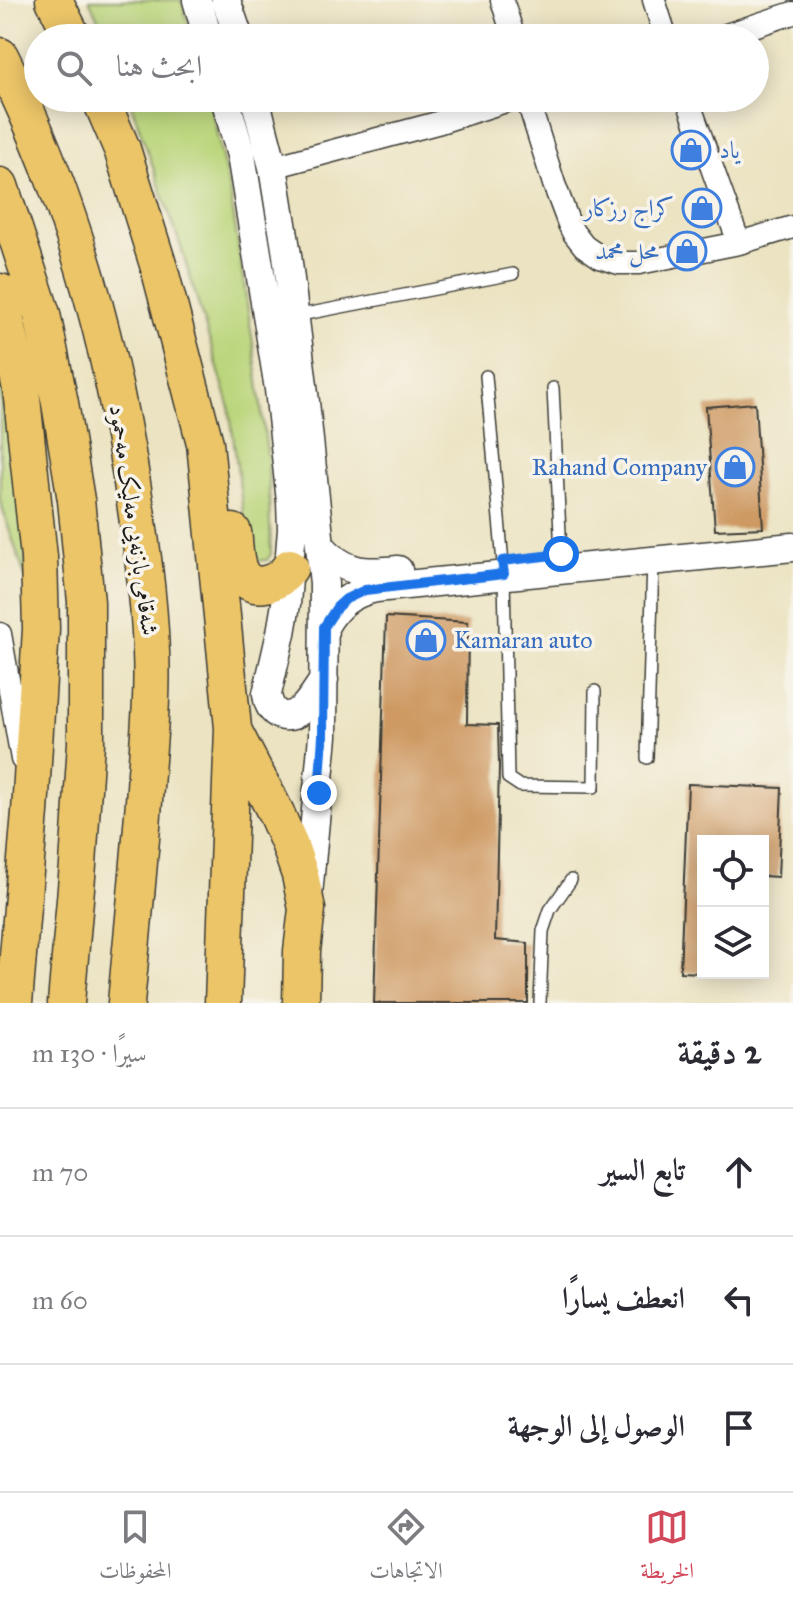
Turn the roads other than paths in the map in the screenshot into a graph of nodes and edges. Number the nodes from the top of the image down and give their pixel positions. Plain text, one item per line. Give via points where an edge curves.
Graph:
1 (54, 0) edge
2 (197, 0) edge
3 (226, 0) edge
4 (502, 0) edge
5 (654, 0) edge
6 (793, 13) edge
7 (66, 24) edge
8 (204, 24) edge
9 (234, 24) edge
10 (510, 24) edge
11 (662, 24) edge
12 (760, 24) edge
13 (0, 56) edge
14 (24, 107) edge
15 (27, 112) edge
16 (106, 112) edge
17 (229, 112) edge
18 (259, 112) edge
19 (471, 112) edge
20 (531, 112) edge
21 (692, 112) edge
22 (273, 167) junction
23 (0, 186) edge
24 (793, 227) edge
25 (739, 243) junction
26 (513, 274) dead end
27 (0, 292) edge
28 (295, 316) junction
29 (486, 376) dead end
30 (553, 388) dead end
31 (205, 443) junction
32 (793, 534) edge
33 (320, 545) junction
34 (793, 547) edge
35 (561, 554) junction
36 (653, 560) junction
37 (290, 567) junction
38 (503, 568) junction
39 (324, 627) junction
40 (0, 634) edge
41 (324, 680) junction
42 (595, 691) dead end
43 (233, 728) junction
44 (647, 758) dead end
45 (30, 812) junction
46 (571, 880) dead end
47 (307, 909) junction
48 (302, 951) junction
49 (10, 992) edge
50 (66, 1003) edge
51 (126, 1003) edge
52 (223, 1003) edge
53 (286, 1003) edge
54 (301, 1003) edge
55 (540, 1003) edge

1 - 7 highway
2 - 8 street
3 - 9 street
4 - 10 street
5 - 11 street
6 - 12 street
13 - 14 highway, شەقامی بازنەیی مەلیک مەحمود
15 - 51 highway, شەقامی بازنەیی مەلیک مەحمود via 88,282 120,411 144,556 152,654 149,734
16 - 31 highway via 160,271
17 - 37 street via 241,155 279,389 291,502
18 - 22 street
19 - 22 street
20 - 25 street via 569,224 591,252 619,263 639,263
21 - 25 street
22 - 28 street
23 - 50 highway via 42,314 76,500 86,602 86,743
24 - 25 street
26 - 28 lane
27 - 45 highway via 21,389 39,557 41,629
28 - 33 street
29 - 38 lane
30 - 35 lane
31 - 37 highway via 227,482 238,569 250,581 266,584 281,579
31 - 43 highway
32 - 35 street
33 - 38 street via 349,568 373,573
33 - 39 street
34 - 36 street
35 - 38 street
36 - 38 street
36 - 44 lane
37 - 41 street via 267,700 281,715 296,714
38 - 39 street via 365,590 337,607
38 - 42 lane via 508,778 520,786 594,787
39 - 41 street
40 - 45 street
41 - 47 street
43 - 47 highway via 289,843
43 - 52 highway
45 - 49 highway
46 - 55 lane via 543,931
47 - 48 highway
48 - 53 highway
48 - 54 highway

